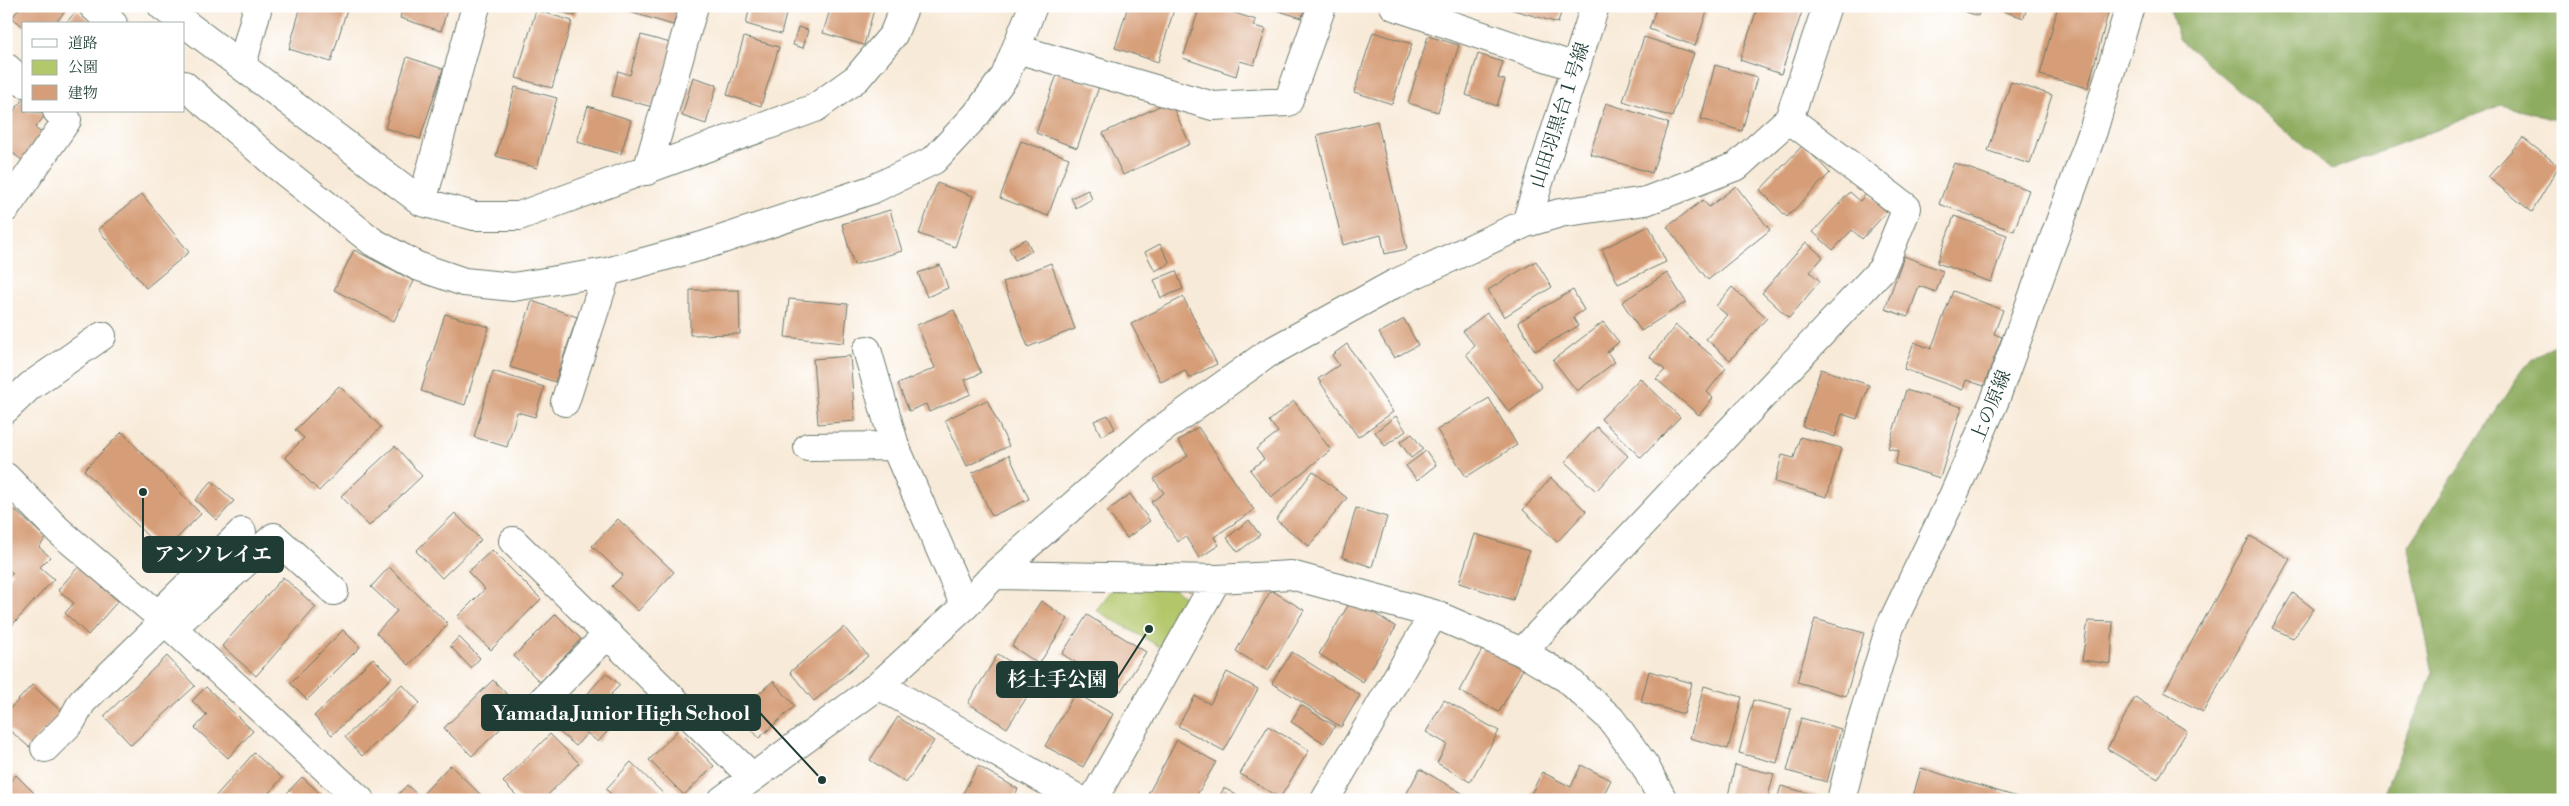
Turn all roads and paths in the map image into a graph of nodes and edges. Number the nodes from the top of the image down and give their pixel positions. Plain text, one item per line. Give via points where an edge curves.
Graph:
1 (93, 6) edge
2 (162, 6) edge
3 (258, 6) edge
4 (476, 6) edge
5 (694, 6) edge
6 (905, 6) edge
7 (1033, 6) edge
8 (1322, 6) edge
9 (1394, 6) edge
10 (1595, 6) edge
11 (1828, 6) edge
12 (2130, 6) edge
13 (111, 22) edge
14 (184, 22) edge
15 (185, 23) edge
16 (1017, 48) junction
17 (242, 65) junction
18 (1575, 67) junction
19 (7, 68) edge
20 (22, 81) edge
21 (185, 86) edge
22 (58, 112) edge
23 (1789, 119) junction
24 (647, 171) junction
25 (422, 202) junction
26 (6, 208) edge
27 (1526, 223) junction
28 (606, 272) junction
29 (102, 336) dead end
30 (868, 350) dead end
31 (565, 402) dead end
32 (6, 409) edge
33 (895, 446) junction
34 (808, 447) dead end
35 (6, 477) edge
36 (242, 532) dead end
37 (514, 541) dead end
38 (994, 575) junction
39 (1216, 579) junction
40 (334, 591) dead end
41 (964, 606) junction
42 (1434, 614) junction
43 (165, 621) junction
44 (608, 634) junction
45 (1522, 652) junction
46 (879, 686) junction
47 (533, 710) dead end
48 (45, 748) dead end
49 (752, 776) junction
50 (360, 800) edge
51 (722, 800) edge
52 (1080, 800) edge
53 (1093, 800) edge
54 (1325, 800) edge
55 (1663, 800) edge
56 (1841, 800) edge

1 - 13 street
2 - 14 street
3 - 17 street
4 - 25 street
5 - 24 street
6 - 24 street via 893,35 857,78 815,108
7 - 16 street
8 - 16 street via 1288,102 1213,106
9 - 18 street
10 - 18 street, 山田羽黒台１号線
11 - 23 street
12 - 56 street, 上の原線 via 2093,131 1995,400 1890,627
15 - 17 street
16 - 28 street via 1005,76 982,108 934,160 871,190 702,246
17 - 25 street
18 - 27 street, 山田羽黒台１号線
19 - 20 street
21 - 28 street via 275,164 373,242 417,266 464,282 513,287
22 - 26 street via 67,120
23 - 27 street via 1737,166 1646,201 1560,213
23 - 45 street via 1907,208 1882,269
24 - 25 street via 519,216 474,216
27 - 38 street via 1394,284 1267,354 1151,436
28 - 31 street
29 - 32 street via 30,386
30 - 33 street
33 - 34 street
33 - 41 street
35 - 43 street via 59,531
36 - 43 street
37 - 44 street
38 - 39 street
38 - 41 street
39 - 42 street via 1291,575
39 - 53 street
40 - 43 street via 274,537
41 - 46 street
42 - 45 street
42 - 54 street
43 - 48 street via 82,702 71,722
43 - 50 street
44 - 47 street
44 - 49 street
45 - 55 street via 1566,678 1611,719 1645,766
46 - 49 street
46 - 52 street
49 - 51 street

